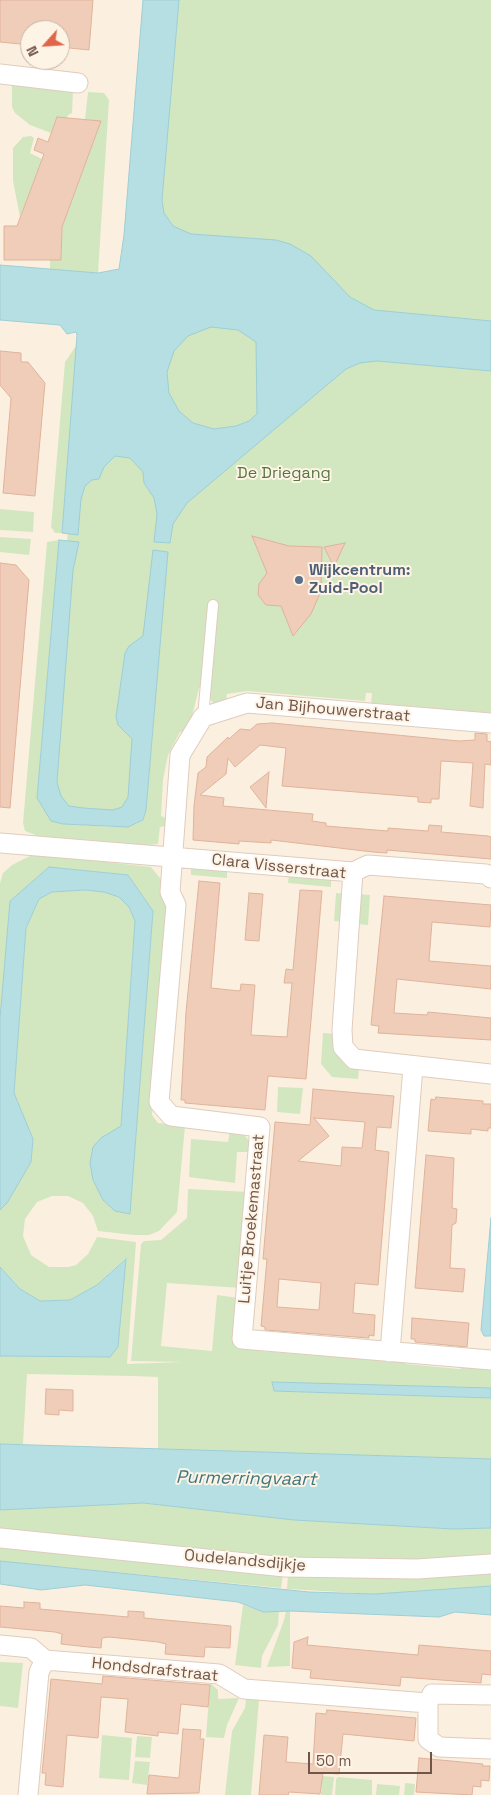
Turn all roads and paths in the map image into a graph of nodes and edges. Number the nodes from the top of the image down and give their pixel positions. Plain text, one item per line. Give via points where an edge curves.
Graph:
1 (0, 74) edge
2 (78, 84) dead end
3 (213, 605) dead end
4 (203, 717) junction
5 (491, 723) edge
6 (0, 843) edge
7 (172, 856) junction
8 (353, 872) junction
9 (491, 878) edge
10 (413, 1067) junction
11 (491, 1074) edge
12 (390, 1352) junction
13 (491, 1360) edge
14 (0, 1538) edge
15 (491, 1564) edge
16 (0, 1645) edge
17 (45, 1660) junction
18 (491, 1695) edge
19 (428, 1703) junction
20 (491, 1749) edge
21 (28, 1795) edge

1 - 2 street
3 - 4 lane
4 - 5 street, Jan Bijhouwerstraat via 247,703
4 - 7 street via 180,755
6 - 7 street, Clara Visserstraat
7 - 8 street, Clara Visserstraat
7 - 12 street, Luitje Broekemastraat via 170,892 176,905 159,1102 171,1116 260,1127 242,1339
8 - 9 street via 368,865 486,874
8 - 10 street, Clara Visserstraat via 342,1047 354,1058
10 - 11 street, Clara Visserstraat
10 - 12 street
12 - 13 street, Luitje Broekemastraat
14 - 15 street, Oudelandsdijkje via 285,1567 417,1569
16 - 17 street via 31,1648
17 - 19 street, Hondsdrafstraat via 219,1674 244,1689
17 - 21 street via 39,1672
18 - 19 street, Hondsdrafstraat via 432,1694
19 - 20 street via 428,1739 439,1747

